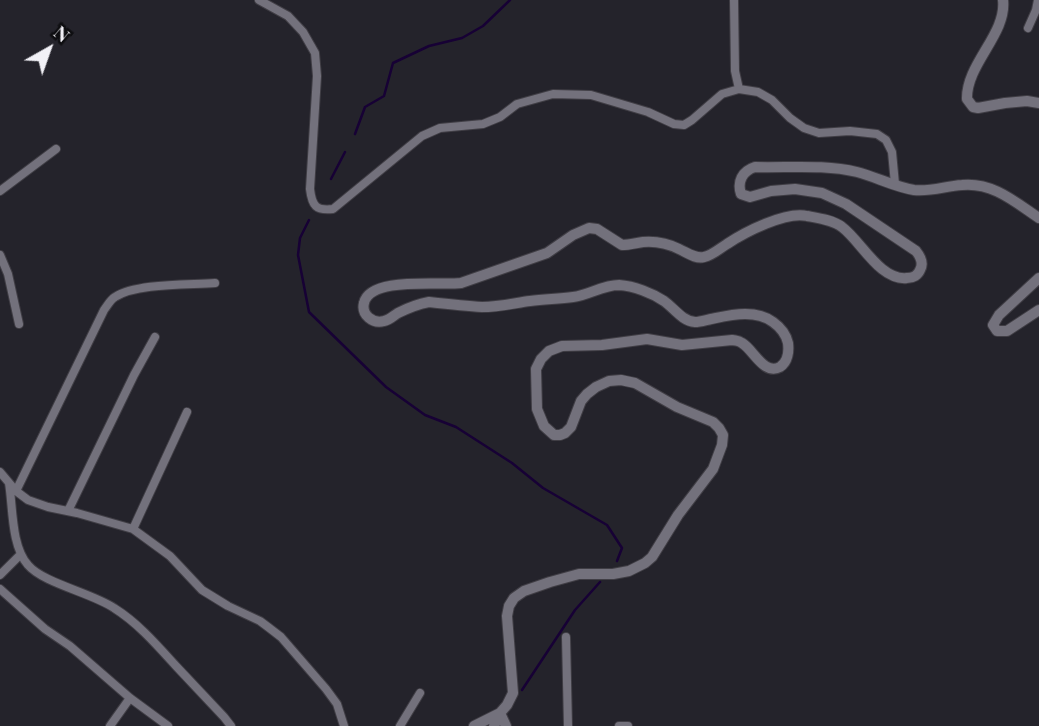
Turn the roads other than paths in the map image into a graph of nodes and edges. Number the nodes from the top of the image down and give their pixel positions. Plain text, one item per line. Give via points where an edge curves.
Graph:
1 (259, 0) edge
2 (734, 0) edge
3 (1003, 0) edge
4 (1038, 0) edge
5 (1028, 28) dead end
6 (738, 89) junction
7 (1039, 103) edge
8 (56, 149) dead end
9 (895, 184) junction
10 (0, 191) edge
11 (1039, 218) edge
12 (0, 255) edge
13 (8, 274) junction
14 (1039, 278) edge
15 (0, 279) edge
16 (215, 284) dead end
17 (1039, 310) edge
18 (19, 324) dead end
19 (155, 337) dead end
20 (187, 412) dead end
21 (0, 472) edge
22 (9, 483) junction
23 (16, 491) junction
24 (68, 511) junction
25 (133, 528) junction
26 (21, 554) junction
27 (0, 575) edge
28 (0, 589) edge
29 (566, 637) dead end
30 (420, 694) dead end
31 (130, 698) junction
32 (500, 713) junction
33 (110, 726) edge
34 (168, 726) edge
35 (231, 726) edge
36 (344, 726) edge
37 (400, 726) edge
38 (474, 726) edge
39 (494, 726) edge
40 (506, 726) edge
41 (568, 726) edge
42 (619, 726) edge
43 (628, 726) edge

1 - 6 street via 288,16 315,53 310,190 311,200 323,210 333,209 422,136 440,128 483,124 517,104 553,94 591,95 684,125 722,94
2 - 6 street
3 - 7 street via 1000,20 970,80 967,99 978,108
4 - 5 street
6 - 9 street via 758,92 804,128 819,133 877,134 892,152
8 - 10 street
9 - 11 street via 915,190 980,184
9 - 32 street via 838,169 755,167 743,174 739,188 750,197 795,189 822,193 846,204 921,257 921,269 905,279 873,261 843,227 791,215 702,258 662,243 622,246 589,228 547,253 461,284 393,285 366,297 367,317 380,322 420,303 485,307 575,297 621,285 638,288 696,322 752,313 766,317 787,338 786,361 773,369 745,344 732,340 682,345 647,339 562,346 541,359 537,409 554,435 571,426 587,394 609,381 621,380 713,422 723,435 722,445 713,469 645,563 613,574 579,574 514,598 507,617 513,693
12 - 13 street
13 - 15 street
13 - 18 street
14 - 17 street via 993,325 997,331 1007,331
16 - 23 street via 146,288 112,299
19 - 24 street
20 - 25 street
21 - 22 street
22 - 23 street
22 - 26 street
23 - 24 street via 48,508
24 - 25 street
25 - 36 street via 170,556 202,590 281,637 337,704
26 - 27 street
26 - 35 street via 41,576 94,597 132,621
28 - 31 street
29 - 41 street
30 - 37 street
31 - 33 street
31 - 34 street
32 - 38 street
32 - 39 street
32 - 40 street
42 - 43 street

